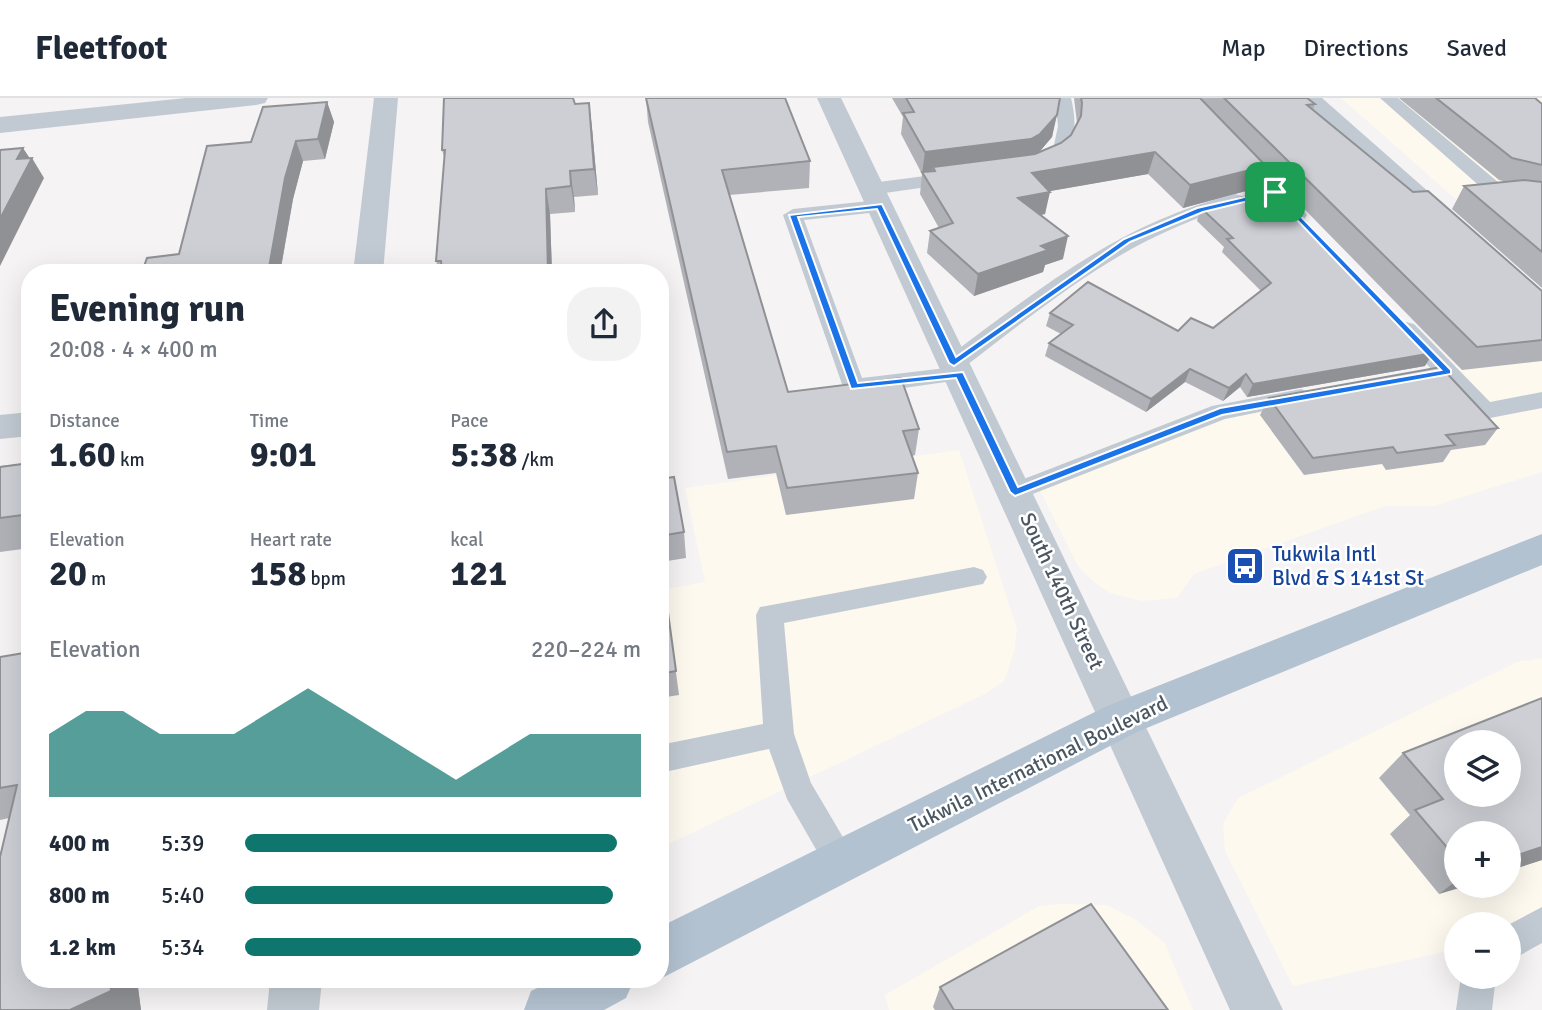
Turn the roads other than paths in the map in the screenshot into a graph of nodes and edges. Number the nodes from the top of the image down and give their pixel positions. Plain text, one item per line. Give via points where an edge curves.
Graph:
1 (256, 98) edge
2 (386, 98) edge
3 (829, 98) edge
4 (1063, 98) edge
5 (1307, 98) edge
6 (1388, 98) edge
7 (0, 125) edge
8 (1221, 136) edge
9 (1030, 168) edge
10 (977, 175) edge
11 (1275, 192) junction
12 (876, 197) junction
13 (1539, 198) edge
14 (1313, 232) edge
15 (1470, 244) edge
16 (369, 264) edge
17 (1390, 312) edge
18 (957, 369) junction
19 (1448, 372) junction
20 (1421, 377) edge
21 (1327, 393) edge
22 (1542, 400) edge
23 (21, 425) edge
24 (0, 427) edge
25 (1015, 492) junction
26 (1539, 554) edge
27 (974, 578) dead end
28 (1122, 719) junction
29 (779, 734) junction
30 (669, 757) edge
31 (841, 861) junction
32 (1542, 925) edge
33 (1521, 937) edge
34 (669, 949) edge
35 (295, 988) edge
36 (593, 988) edge
37 (1477, 989) edge
38 (293, 1010) edge
39 (550, 1010) edge
40 (1256, 1010) edge
41 (1474, 1010) edge

1 - 7 street
2 - 16 street
3 - 12 street, South 140th Street
4 - 9 lane via 1067,130 1061,150 1049,162
5 - 15 street
6 - 13 lane via 1491,186
8 - 11 lane
10 - 12 lane
11 - 14 lane
11 - 18 lane via 1200,210 1127,241
12 - 18 street, South 140th Street
12 - 18 lane via 793,215 854,387
17 - 19 lane
18 - 25 street, South 140th Street
19 - 20 lane
19 - 22 lane via 1485,411
21 - 25 lane via 1220,412
23 - 24 street
25 - 28 street, South 140th Street
26 - 28 main road, Tukwila International Boulevard
27 - 29 lane via 770,615
28 - 31 main road, Tukwila International Boulevard
28 - 40 street, South 140th Street
29 - 30 lane
29 - 31 lane via 798,789
31 - 34 main road, Tukwila International Boulevard
32 - 33 lane
35 - 38 street
36 - 39 main road
37 - 41 lane

